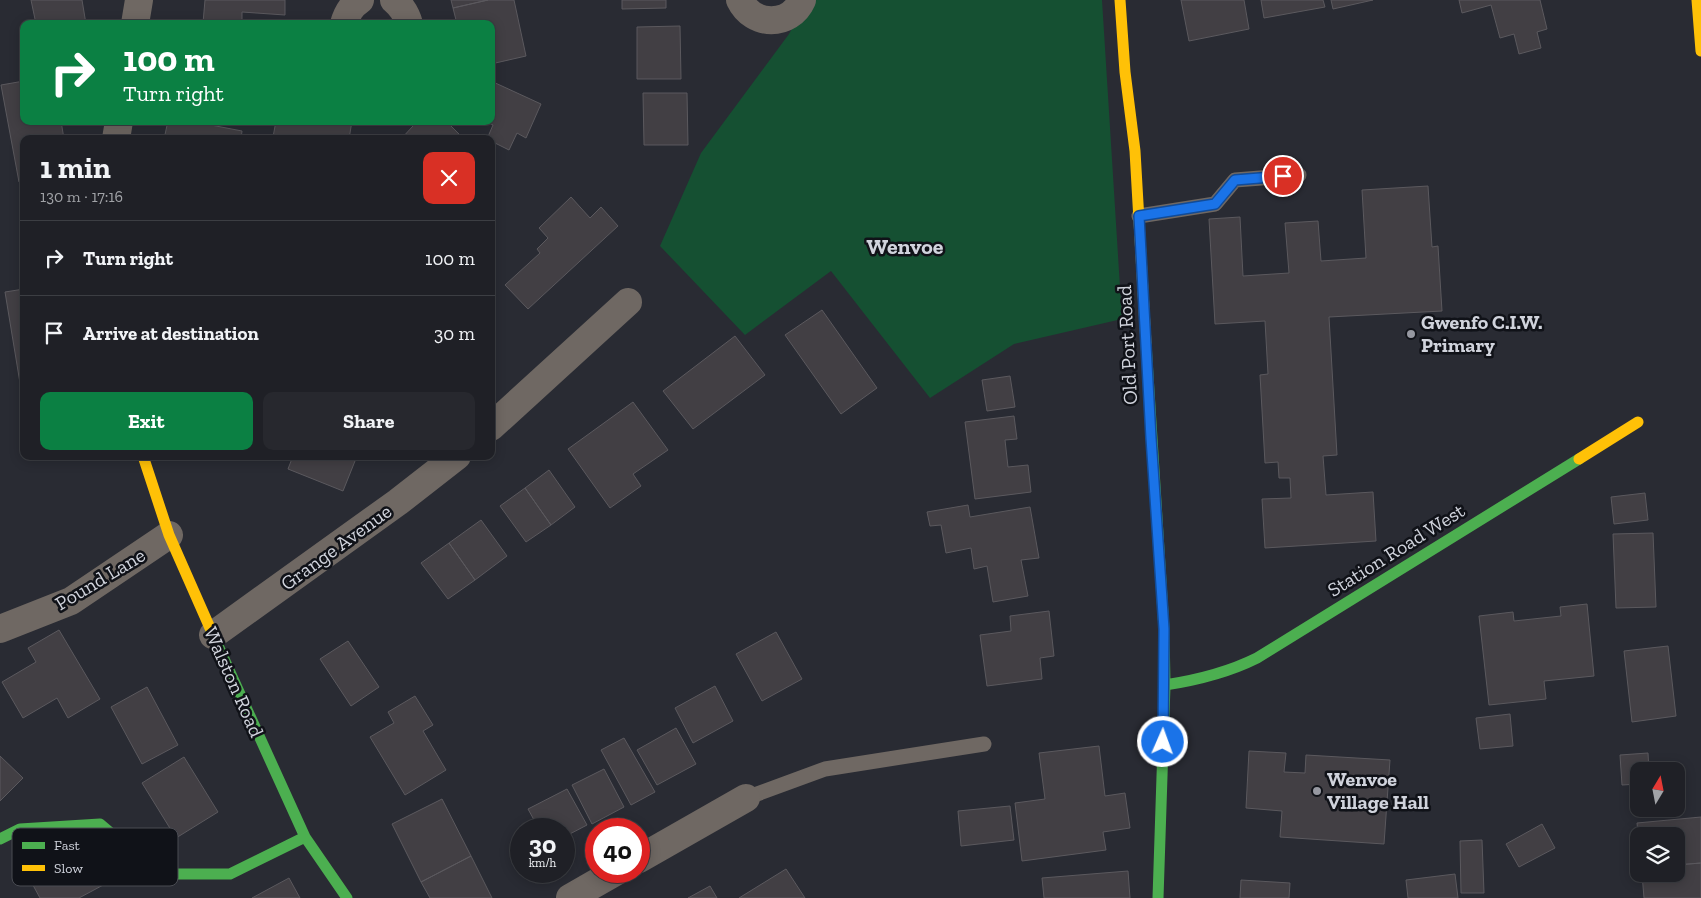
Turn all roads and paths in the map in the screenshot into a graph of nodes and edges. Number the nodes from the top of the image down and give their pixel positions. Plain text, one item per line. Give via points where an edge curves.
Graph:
1 (139, 0) edge
2 (360, 0) edge
3 (394, 0) edge
4 (740, 0) edge
5 (802, 0) edge
6 (1120, 0) edge
7 (1697, 0) edge
8 (136, 20) edge
9 (345, 20) edge
10 (408, 20) edge
11 (1701, 51) edge
12 (1299, 175) dead end
13 (1139, 216) junction
14 (628, 302) dead end
15 (1638, 422) dead end
16 (495, 424) edge
17 (144, 460) edge
18 (452, 460) edge
19 (169, 536) junction
20 (0, 628) edge
21 (213, 635) junction
22 (1165, 685) junction
23 (984, 744) dead end
24 (746, 798) joint
25 (36, 828) edge
26 (105, 828) edge
27 (12, 833) edge
28 (305, 837) junction
29 (0, 839) edge
30 (650, 853) edge
31 (178, 874) edge
32 (596, 883) edge
33 (347, 898) edge
34 (570, 898) edge
35 (1158, 898) edge

1 - 8 street
2 - 9 street via 347,13
3 - 10 street
4 - 5 street via 751,15 774,21 795,12
6 - 13 street, Old Port Road
7 - 11 street
12 - 13 lane via 1235,180 1215,204
13 - 22 street, Old Port Road
14 - 16 street
15 - 22 street, Station Road West via 1258,658 1217,676
17 - 19 street, Walston Road
18 - 21 street, Grange Avenue
19 - 20 street, Pound Lane via 71,601
19 - 21 street, Walston Road
21 - 28 street, Walston Road
22 - 35 street, Old Port Road
23 - 24 lane via 825,769
24 - 30 street
25 - 26 street via 100,824
27 - 29 street
28 - 31 street via 230,874
28 - 33 street, Walston Road
32 - 34 street

